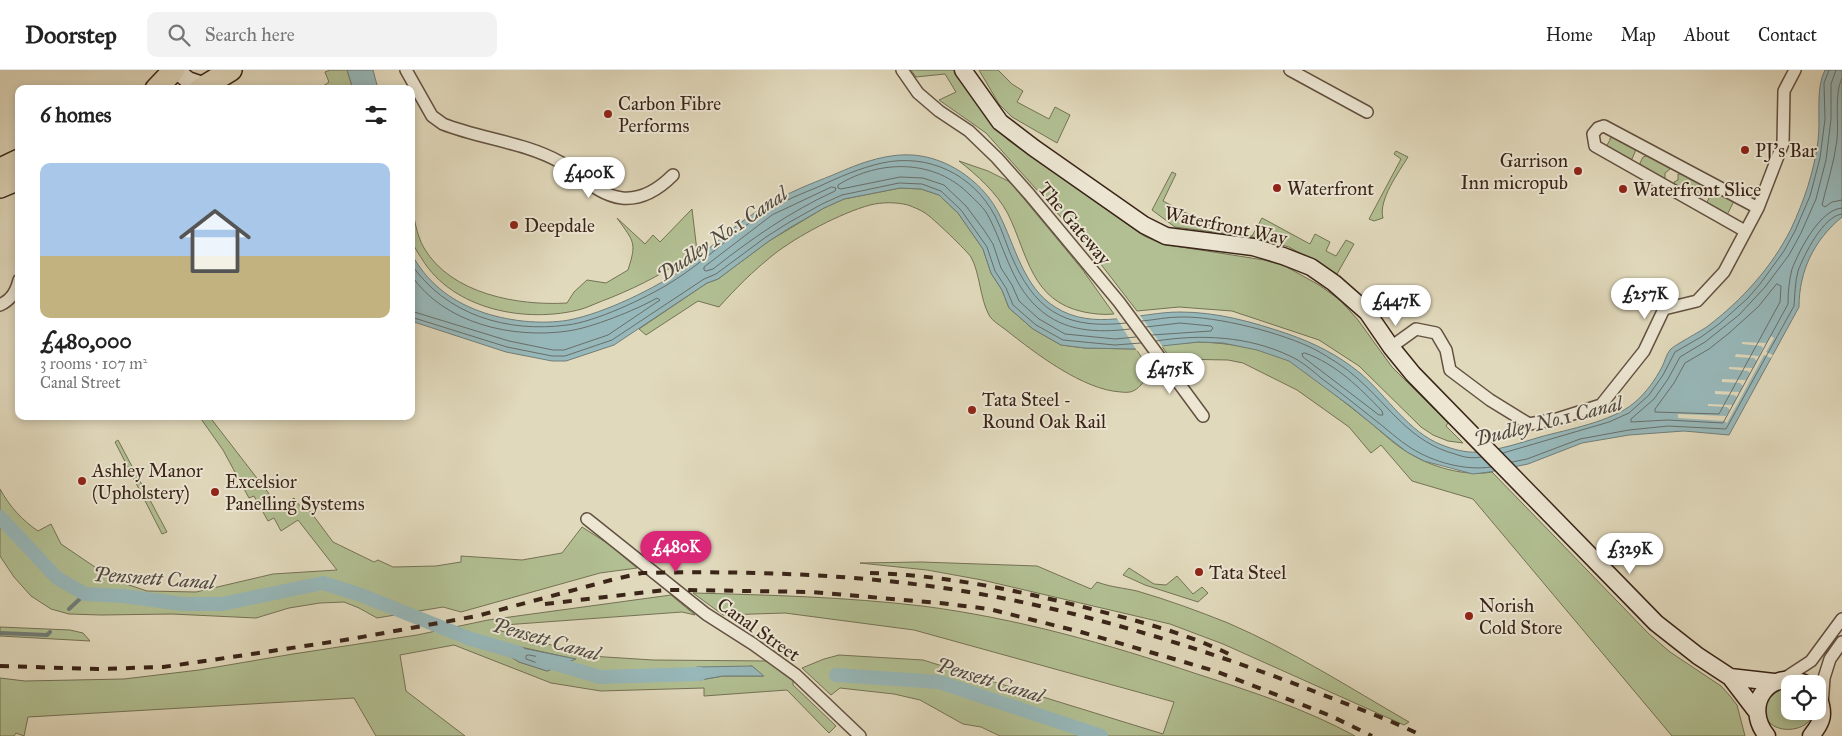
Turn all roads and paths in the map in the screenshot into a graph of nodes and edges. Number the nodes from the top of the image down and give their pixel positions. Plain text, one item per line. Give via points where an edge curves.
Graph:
1 (175, 70) edge
2 (406, 70) edge
3 (902, 70) edge
4 (963, 70) edge
5 (1290, 70) edge
6 (1795, 70) edge
7 (229, 71) edge
8 (160, 85) edge
9 (198, 85) edge
10 (205, 85) edge
11 (414, 85) edge
12 (415, 86) edge
13 (1367, 112) dead end
14 (673, 175) dead end
15 (1758, 208) junction
16 (1745, 231) junction
17 (15, 291) edge
18 (0, 305) edge
19 (1391, 346) junction
20 (1203, 416) dead end
21 (587, 519) dead end
22 (1842, 619) edge
23 (1842, 642) edge
24 (1825, 675) edge
25 (1730, 677) junction
26 (1778, 681) junction
27 (1781, 681) edge
28 (1756, 711) junction
29 (1816, 720) edge
30 (1823, 720) edge
31 (860, 736) edge
32 (1767, 736) edge
33 (1811, 736) edge
34 (1828, 736) edge

1 - 8 highway
1 - 9 street
2 - 11 street
3 - 20 street, The Gateway via 918,93 969,131 997,158 1119,302
4 - 19 street, Waterfront Way via 1000,122 1144,225 1166,236 1253,248 1311,267 1367,312
5 - 13 street
6 - 15 street via 1784,91 1783,143
7 - 10 highway
12 - 14 street via 432,116 443,124 541,154 607,195 638,197 664,184
15 - 16 street
15 - 16 street via 1604,126 1593,134 1595,146
16 - 19 street via 1724,272 1697,301 1664,310 1644,352 1601,404 1557,419 1529,424 1490,400 1450,370 1446,350 1436,334 1416,329
17 - 18 street
19 - 25 street, Waterfront Way via 1413,374 1656,623
21 - 31 street, Canal Street via 706,614 796,676
22 - 26 street via 1811,661
23 - 24 street via 1830,659
25 - 26 street, Waterfront Way
25 - 28 street, Waterfront Way
26 - 27 street, Waterfront Way
26 - 28 street via 1765,689
28 - 32 street, Waterfront Way via 1758,722
29 - 33 street
30 - 34 street

